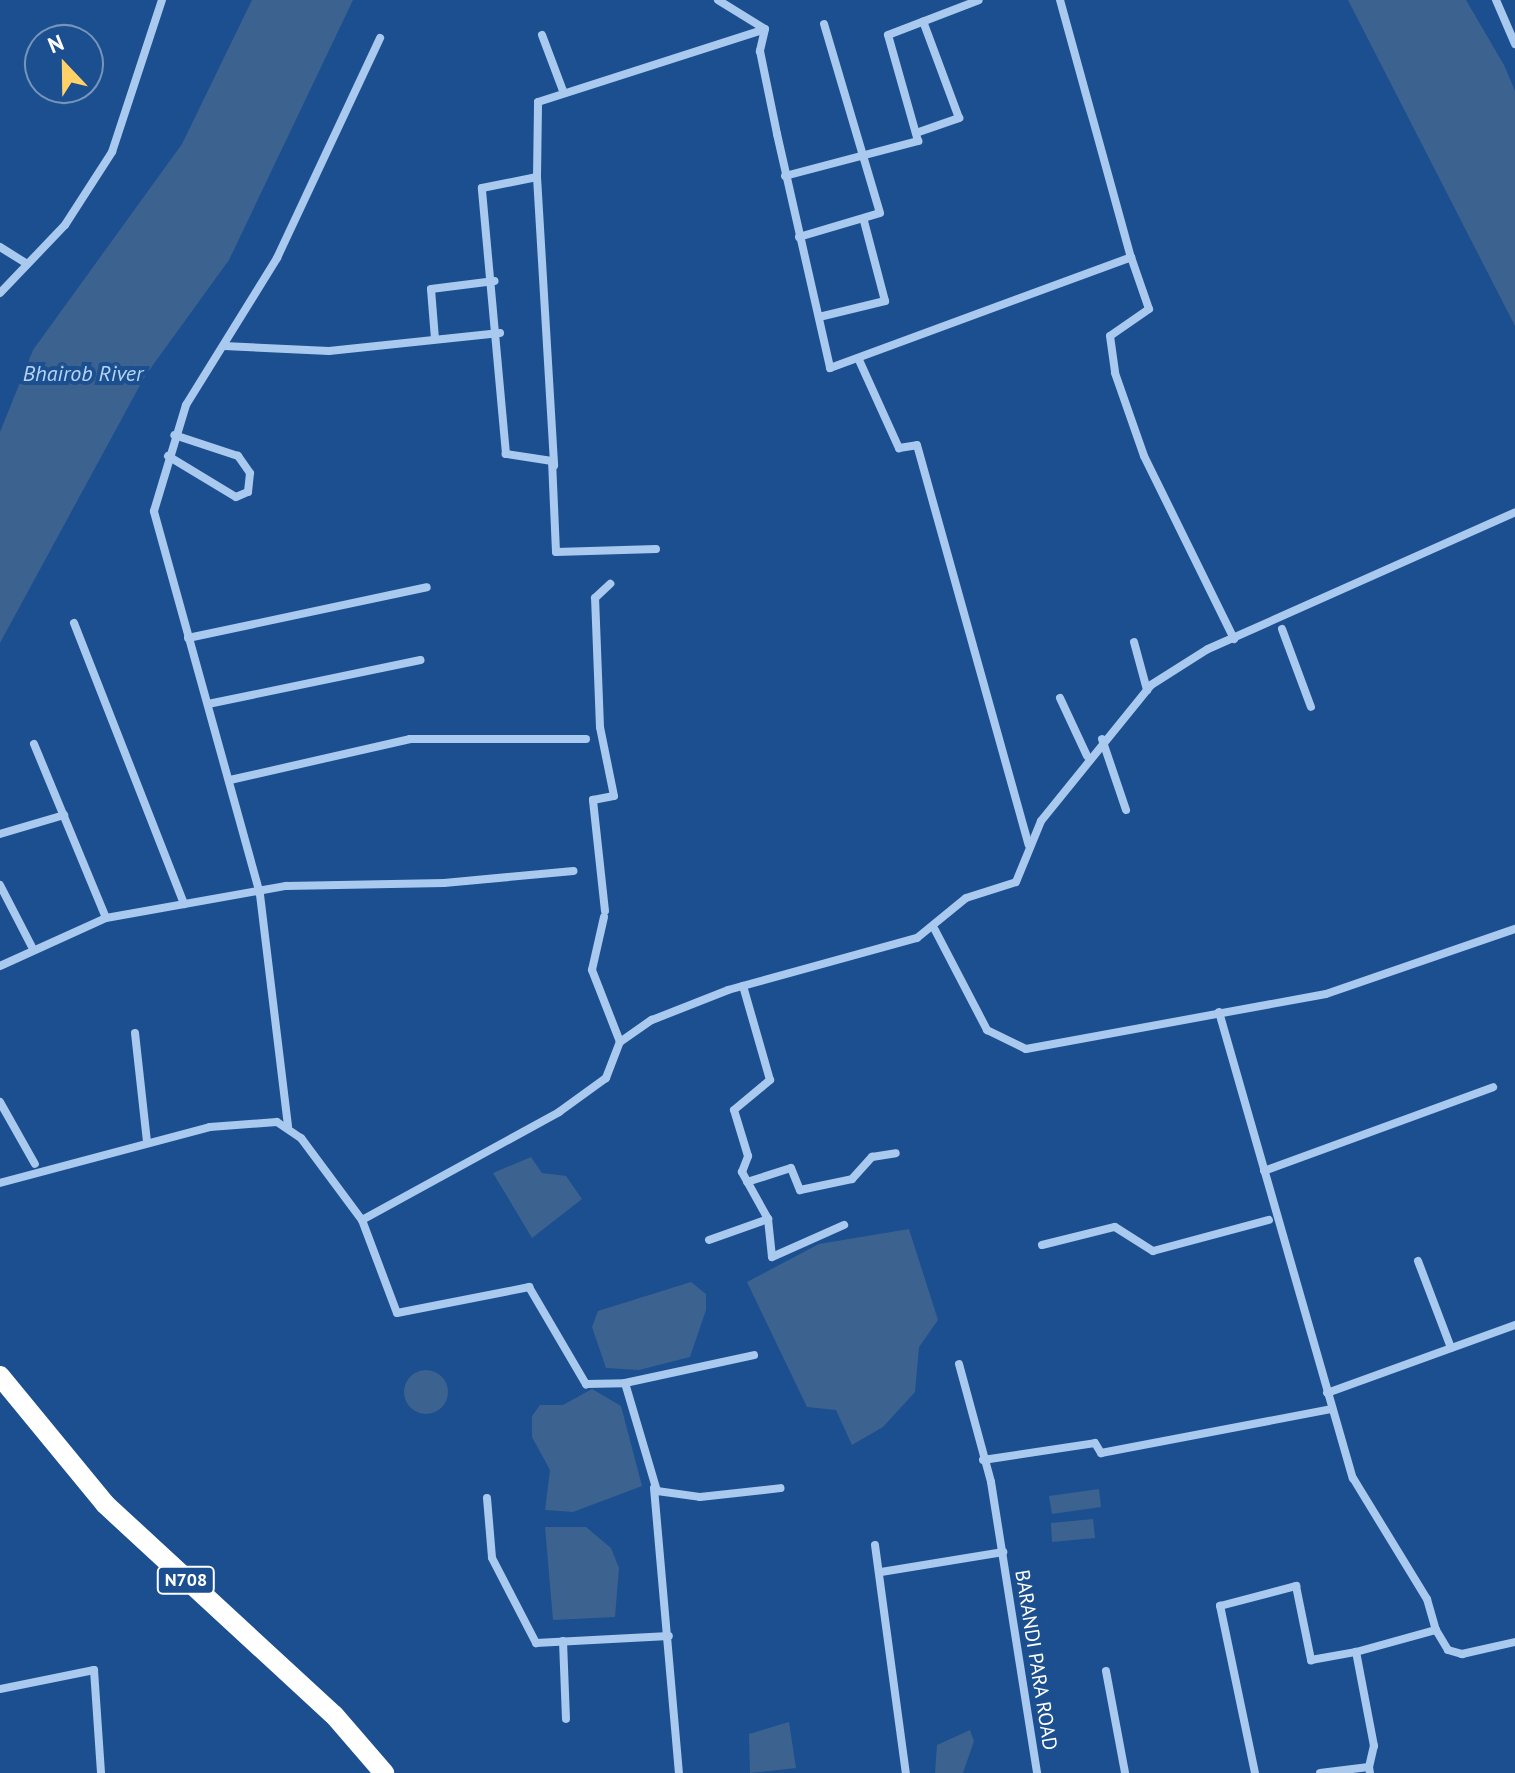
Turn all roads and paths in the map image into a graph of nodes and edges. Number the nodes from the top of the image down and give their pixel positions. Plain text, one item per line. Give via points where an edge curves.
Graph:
1 (718, 0) edge
2 (979, 0) edge
3 (1060, 0) edge
4 (1496, 0) edge
5 (160, 1) edge
6 (923, 21) junction
7 (824, 24) dead end
8 (765, 29) junction
9 (542, 35) dead end
10 (380, 38) dead end
11 (1515, 44) edge
12 (563, 91) junction
13 (916, 133) junction
14 (864, 155) junction
15 (785, 176) junction
16 (537, 177) junction
17 (864, 221) junction
18 (799, 237) junction
19 (0, 247) edge
20 (1131, 257) junction
21 (27, 264) junction
22 (495, 281) junction
23 (0, 293) edge
24 (819, 317) junction
25 (500, 333) junction
26 (435, 339) junction
27 (224, 346) junction
28 (859, 360) junction
29 (174, 435) junction
30 (168, 456) junction
31 (554, 467) junction
32 (1515, 512) edge
33 (656, 549) dead end
34 (610, 584) dead end
35 (427, 587) dead end
36 (74, 623) dead end
37 (1282, 629) dead end
38 (188, 638) junction
39 (1234, 639) junction
40 (1134, 642) dead end
41 (420, 660) dead end
42 (1147, 690) junction
43 (1060, 698) dead end
44 (208, 704) junction
45 (1311, 707) dead end
46 (586, 739) dead end
47 (1102, 739) junction
48 (34, 744) dead end
49 (1087, 756) junction
50 (230, 780) junction
51 (1126, 810) dead end
52 (64, 815) junction
53 (0, 834) edge
54 (1029, 845) junction
55 (573, 871) dead end
56 (0, 885) edge
57 (260, 894) junction
58 (184, 904) junction
59 (106, 918) junction
60 (1515, 929) edge
61 (935, 930) junction
62 (33, 949) junction
63 (0, 966) edge
64 (743, 986) junction
65 (1219, 1012) junction
66 (135, 1033) dead end
67 (620, 1042) junction
68 (1493, 1087) dead end
69 (0, 1102) edge
70 (288, 1126) junction
71 (147, 1141) junction
72 (896, 1153) dead end
73 (35, 1164) dead end
74 (1264, 1171) junction
75 (747, 1182) junction
76 (0, 1183) edge
77 (768, 1219) junction
78 (362, 1220) junction
79 (1269, 1220) dead end
80 (844, 1225) dead end
81 (709, 1240) dead end
82 (1042, 1245) dead end
83 (1418, 1261) dead end
84 (1515, 1325) edge
85 (1451, 1348) junction
86 (754, 1355) dead end
87 (959, 1364) dead end
88 (0, 1376) edge
89 (625, 1383) junction
90 (1327, 1393) junction
91 (1331, 1409) junction
92 (983, 1460) junction
93 (654, 1488) junction
94 (781, 1488) dead end
95 (487, 1498) dead end
96 (875, 1545) dead end
97 (1003, 1552) junction
98 (881, 1572) junction
99 (1436, 1630) junction
100 (669, 1636) junction
101 (563, 1641) junction
102 (1515, 1642) edge
103 (1356, 1652) junction
104 (1106, 1671) dead end
105 (0, 1689) edge
106 (566, 1719) dead end
107 (1370, 1770) edge
108 (101, 1773) edge
109 (384, 1773) edge
110 (679, 1773) edge
111 (906, 1773) edge
112 (1037, 1773) edge
113 (1125, 1773) edge
114 (1255, 1773) edge
115 (1320, 1773) edge

1 - 8 street
2 - 6 street
3 - 20 street
4 - 11 street
5 - 21 street via 112,152 65,225
6 - 13 street via 888,35
6 - 13 street via 959,118
7 - 14 street
8 - 12 street
8 - 15 street via 760,51
9 - 12 street
10 - 27 street via 359,96
12 - 16 street via 538,102
13 - 14 street via 918,141
14 - 15 street
14 - 17 street via 880,213
15 - 18 street
16 - 22 street via 482,187
16 - 31 street
17 - 18 street
17 - 24 street via 885,301
18 - 24 street
19 - 21 street
20 - 28 street
20 - 39 street via 1149,309 1110,336 1115,373 1144,456
21 - 23 street
22 - 25 street
22 - 26 street via 431,289
24 - 28 street via 830,368
25 - 26 street
25 - 31 street via 506,454
26 - 27 street via 329,351
27 - 29 street
28 - 54 street via 899,448 917,445
29 - 30 street
29 - 30 street via 238,456 250,473 248,492 236,497
30 - 38 street via 154,511
31 - 33 street via 556,552
32 - 39 street
34 - 67 street via 595,598 600,727 614,796 593,800 604,914 592,970
35 - 38 street
36 - 58 street
37 - 45 street
38 - 44 street
39 - 42 street
40 - 42 street
41 - 44 street
42 - 47 street
43 - 49 street
44 - 50 street
46 - 50 street via 410,739
47 - 49 street
47 - 51 street
48 - 52 street
49 - 54 street
50 - 57 street
52 - 53 street
52 - 59 street
54 - 61 street via 1019,880 966,898
55 - 57 street via 444,883 286,886
56 - 62 street
57 - 58 street
57 - 70 street
58 - 59 street
59 - 62 street
60 - 65 street via 1326,994
61 - 64 street
61 - 65 street via 983,1024 1019,1049
62 - 63 street
64 - 67 street via 652,1020
64 - 75 street via 770,1080 734,1110
65 - 74 street
66 - 71 street
67 - 78 street via 606,1078 559,1112
68 - 74 street
69 - 73 street
70 - 71 street via 252,1122
70 - 78 street
71 - 76 street
72 - 75 street via 872,1157 852,1179 800,1190 791,1168
74 - 90 street
75 - 77 street
77 - 80 street via 772,1257
77 - 81 street
78 - 89 street via 397,1313 529,1287 582,1382
79 - 82 street via 1153,1251 1115,1227
83 - 85 street
84 - 85 street
85 - 90 street
86 - 89 street
87 - 92 street, BARANDI PARA ROAD
88 - 109 highway, N708 via 105,1504 334,1715
89 - 93 street
90 - 91 street
91 - 92 street via 1101,1453 1095,1443
91 - 99 street via 1353,1478 1427,1599
92 - 97 street, BARANDI PARA ROAD
93 - 94 street via 700,1497
93 - 100 street
95 - 101 street via 492,1558 526,1629 536,1643
96 - 98 street
97 - 98 street
97 - 112 street, BARANDI PARA ROAD
98 - 111 street
99 - 102 street via 1448,1650 1462,1654
99 - 103 street
100 - 101 street
100 - 110 street
101 - 106 street
103 - 107 street via 1374,1746
103 - 114 street via 1311,1660 1296,1586 1220,1606
104 - 113 street
105 - 108 street via 94,1670
107 - 115 street

